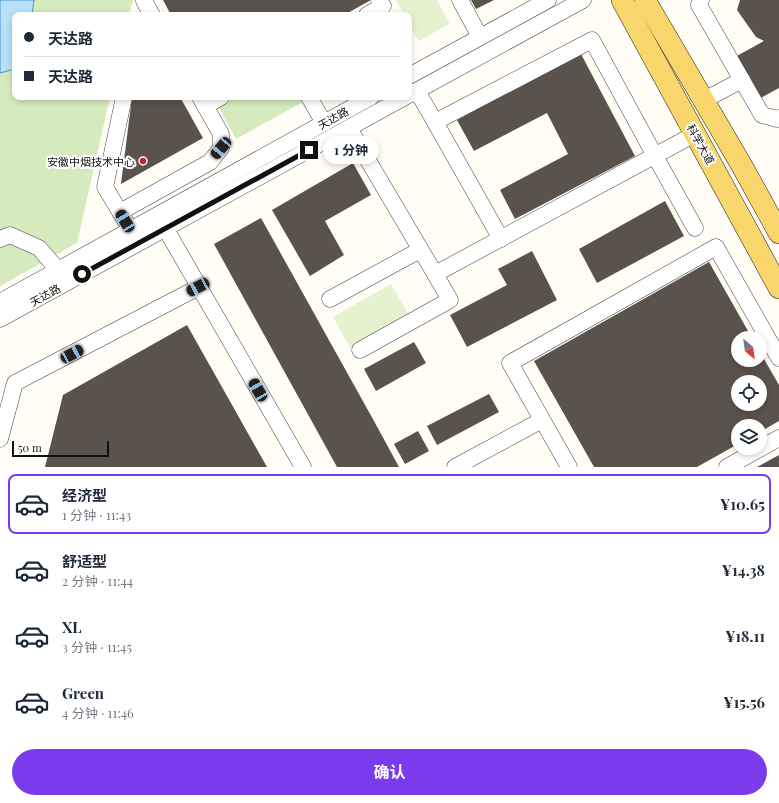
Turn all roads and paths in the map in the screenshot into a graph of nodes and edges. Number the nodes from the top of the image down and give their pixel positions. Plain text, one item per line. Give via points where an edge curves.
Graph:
1 (379, 0) edge
2 (460, 0) edge
3 (548, 0) edge
4 (583, 0) edge
5 (622, 0) edge
6 (645, 0) edge
7 (700, 0) edge
8 (372, 12) edge
9 (480, 37) junction
10 (412, 74) edge
11 (742, 80) junction
12 (412, 93) edge
13 (412, 96) edge
14 (123, 100) edge
15 (311, 100) edge
16 (366, 100) edge
17 (399, 100) edge
18 (704, 100) junction
19 (202, 101) edge
20 (779, 118) edge
21 (435, 122) junction
22 (324, 123) junction
23 (349, 128) junction
24 (696, 134) junction
25 (654, 156) junction
26 (120, 212) junction
27 (161, 222) junction
28 (695, 228) dead end
29 (131, 230) junction
30 (779, 233) edge
31 (0, 239) edge
32 (501, 239) junction
33 (420, 250) junction
34 (58, 270) junction
35 (435, 274) junction
36 (198, 287) junction
37 (779, 288) edge
38 (330, 299) dead end
39 (0, 302) edge
40 (0, 319) edge
41 (360, 350) dead end
42 (779, 358) edge
43 (542, 420) junction
44 (779, 438) edge
45 (0, 439) edge
46 (303, 467) edge
47 (455, 467) edge
48 (569, 467) edge
49 (728, 467) edge

1 - 8 street via 383,6
2 - 9 street
3 - 9 street
4 - 12 street, 天达路
5 - 24 main road, 科学大道
6 - 18 main road
7 - 11 street via 699,4
9 - 10 street
11 - 18 street
11 - 20 street via 762,115
13 - 21 street
14 - 26 street via 105,187
15 - 22 street
16 - 22 street, 天达路
17 - 23 street, 天达路
18 - 30 main road
19 - 26 street via 221,134 221,148 210,162
21 - 25 street via 592,40
21 - 32 street
22 - 27 street, 天达路
23 - 27 street, 天达路
23 - 33 street
24 - 25 street
24 - 37 main road, 科学大道
25 - 28 street
25 - 32 street
26 - 29 street
27 - 29 street, 天达路
27 - 36 street
27 - 40 street, 天达路
29 - 34 street, 天达路
31 - 34 street via 10,235 39,248
32 - 35 street
33 - 35 street
33 - 38 street
34 - 39 street, 天达路
35 - 41 street via 450,300
36 - 45 street via 16,383
36 - 46 street
42 - 43 street via 716,247 510,363
43 - 47 street
43 - 48 street
44 - 49 street

